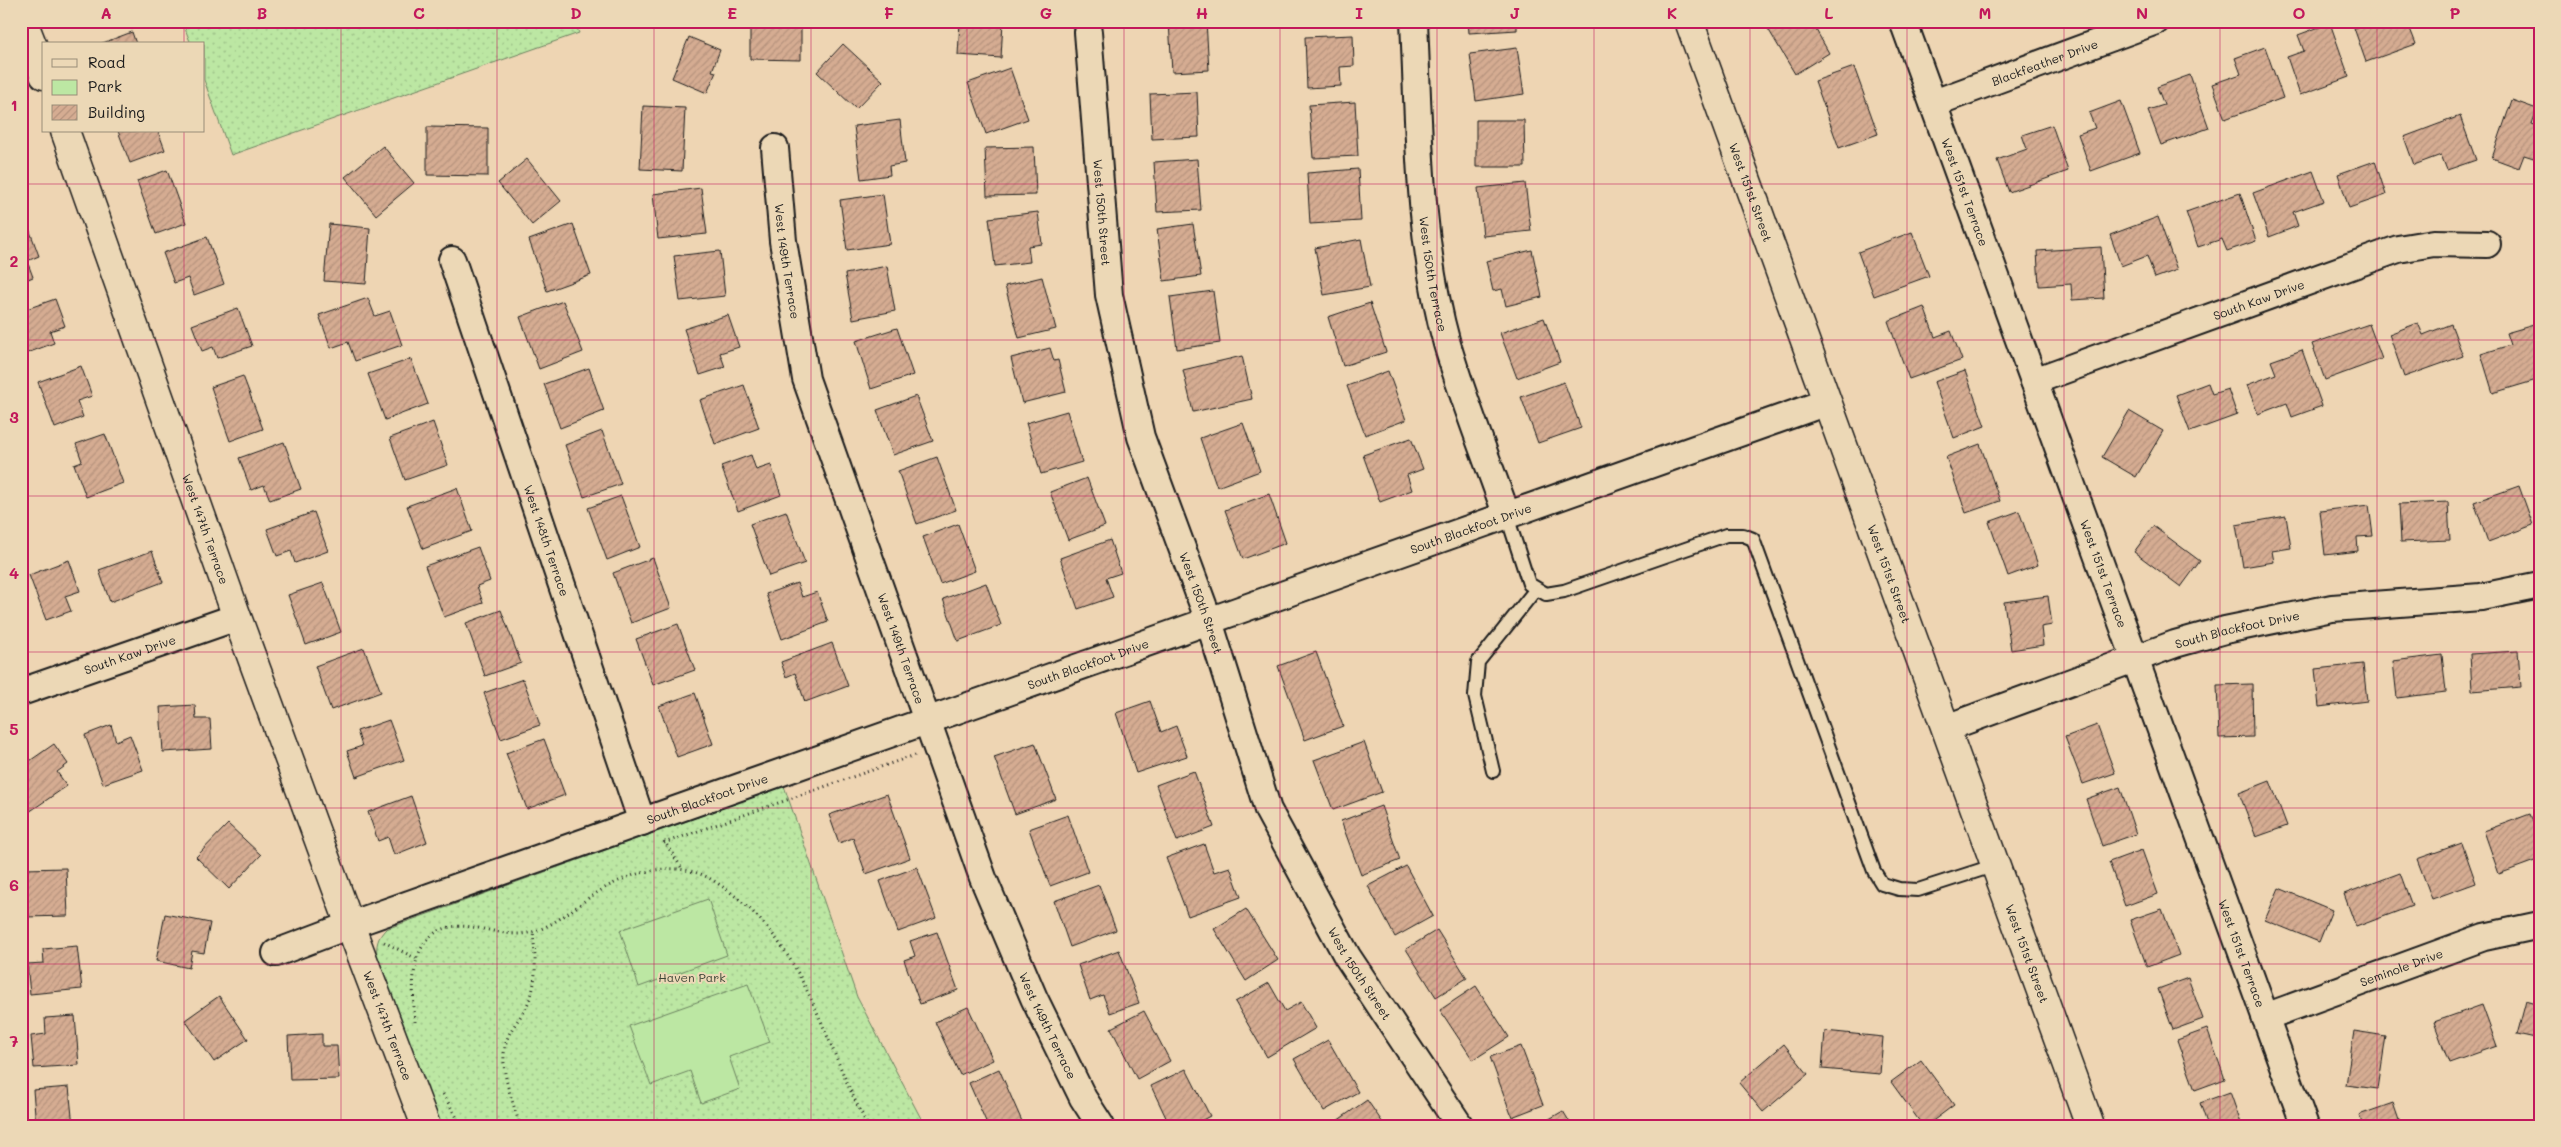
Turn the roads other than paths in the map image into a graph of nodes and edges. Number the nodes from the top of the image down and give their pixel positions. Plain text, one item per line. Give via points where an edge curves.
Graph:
1 (23, 21) edge
2 (1414, 21) edge
3 (1689, 21) edge
4 (1903, 21) edge
5 (2156, 21) edge
6 (1088, 32) dead end
7 (42, 70) edge
8 (1934, 103) junction
9 (65, 132) edge
10 (774, 148) dead end
11 (2487, 244) dead end
12 (452, 260) dead end
13 (2034, 380) junction
14 (1827, 402) junction
15 (1507, 516) junction
16 (2540, 585) edge
17 (1536, 589) junction
18 (237, 617) junction
19 (1209, 621) junction
20 (2136, 659) junction
21 (21, 692) edge
22 (1946, 728) junction
23 (931, 732) junction
24 (1493, 771) dead end
25 (648, 820) junction
26 (1996, 864) junction
27 (350, 925) junction
28 (2540, 925) edge
29 (276, 953) dead end
30 (2265, 1017) junction
31 (426, 1126) edge
32 (1101, 1126) edge
33 (1460, 1126) edge
34 (2090, 1126) edge
35 (2305, 1126) edge

1 - 7 main road
2 - 15 street, West 150th Terrace via 1422,196 1433,275 1447,344
3 - 14 main road, West 151st Street
4 - 8 street, West 151st Terrace
5 - 8 street, Blackfeather Drive
6 - 19 street, West 150th Street via 1109,295 1141,437
8 - 13 street, West 151st Terrace
9 - 18 main road, West 147th Terrace
10 - 23 street, West 149th Terrace via 783,241 806,379
11 - 13 street, South Kaw Drive via 2434,243 2398,249
12 - 25 street, West 148th Terrace
13 - 20 street, West 151st Terrace
14 - 15 street, South Blackfoot Drive
14 - 22 main road, West 151st Street
15 - 17 lane via 1529,584
15 - 19 street, South Blackfoot Drive
16 - 20 street, South Blackfoot Drive via 2481,597 2301,613 2225,630
17 - 24 lane via 1478,662 1475,696
17 - 26 lane via 1546,594 1564,591 1726,535 1753,539 1874,871 1882,884 1918,890
18 - 21 street, South Kaw Drive
18 - 27 main road, West 147th Terrace
19 - 23 street, South Blackfoot Drive
19 - 33 street, West 150th Street via 1268,810 1348,956
20 - 22 street, South Blackfoot Drive
20 - 30 street, West 151st Terrace
22 - 26 main road, West 151st Street
23 - 25 street, South Blackfoot Drive
23 - 32 street, West 149th Terrace via 984,878 1034,998 1083,1098
25 - 27 street, South Blackfoot Drive
26 - 34 main road, West 151st Street
27 - 29 street
27 - 31 main road, West 147th Terrace
28 - 30 street, Seminole Drive via 2484,937
30 - 35 street, West 151st Terrace

